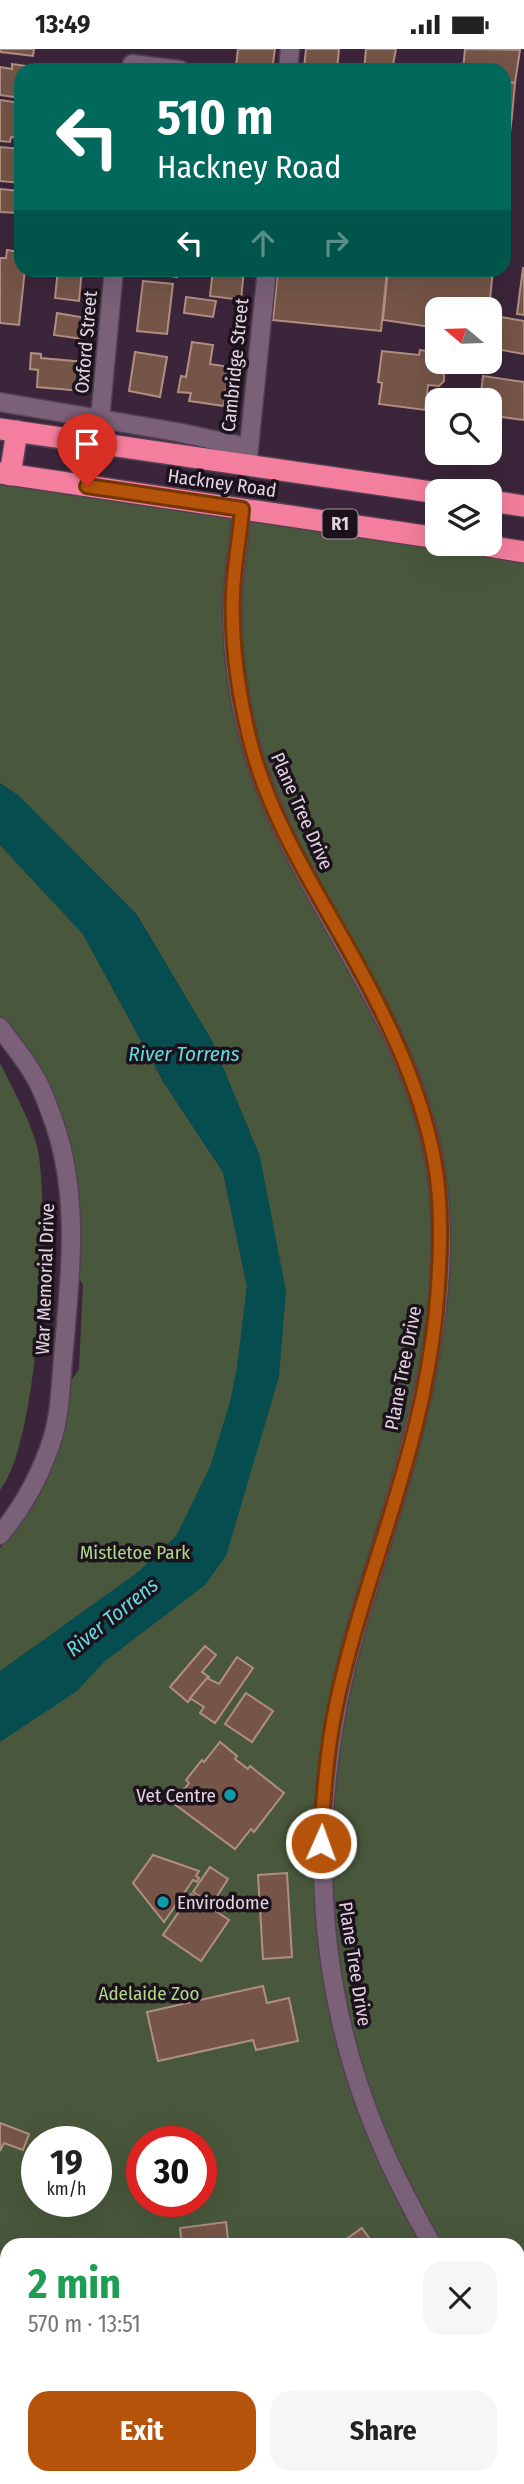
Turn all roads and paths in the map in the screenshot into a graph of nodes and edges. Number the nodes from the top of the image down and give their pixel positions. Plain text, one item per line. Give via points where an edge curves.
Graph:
1 (113, 277) edge
2 (266, 277) edge
3 (0, 402) edge
4 (100, 419) junction
5 (8, 430) edge
6 (248, 457) junction
7 (5, 474) edge
8 (425, 491) edge
9 (502, 503) edge
10 (524, 506) edge
11 (242, 509) junction
12 (425, 536) edge
13 (502, 548) edge
14 (524, 552) edge
15 (0, 1027) edge
16 (0, 1535) edge
17 (428, 2238) edge

1 - 4 street, Oxford Street
2 - 6 street, Cambridge Street
3 - 4 street, Hackney Road
4 - 6 street, Hackney Road via 213,440
5 - 6 highway, Hackney Road / R1
5 - 7 highway
6 - 8 highway, Hackney Road / R1
7 - 11 highway, Hackney Road / R1
9 - 10 highway
11 - 12 highway, Hackney Road / R1
11 - 17 street, Plane Tree Drive via 233,594 234,650 253,754 282,829 375,997 412,1080 434,1159 441,1228 433,1341 404,1472 335,1711 321,1843 330,1957 355,2075 369,2117
13 - 14 highway
15 - 16 street, War Memorial Drive via 36,1077 62,1147 70,1188 70,1237 54,1434 43,1466

